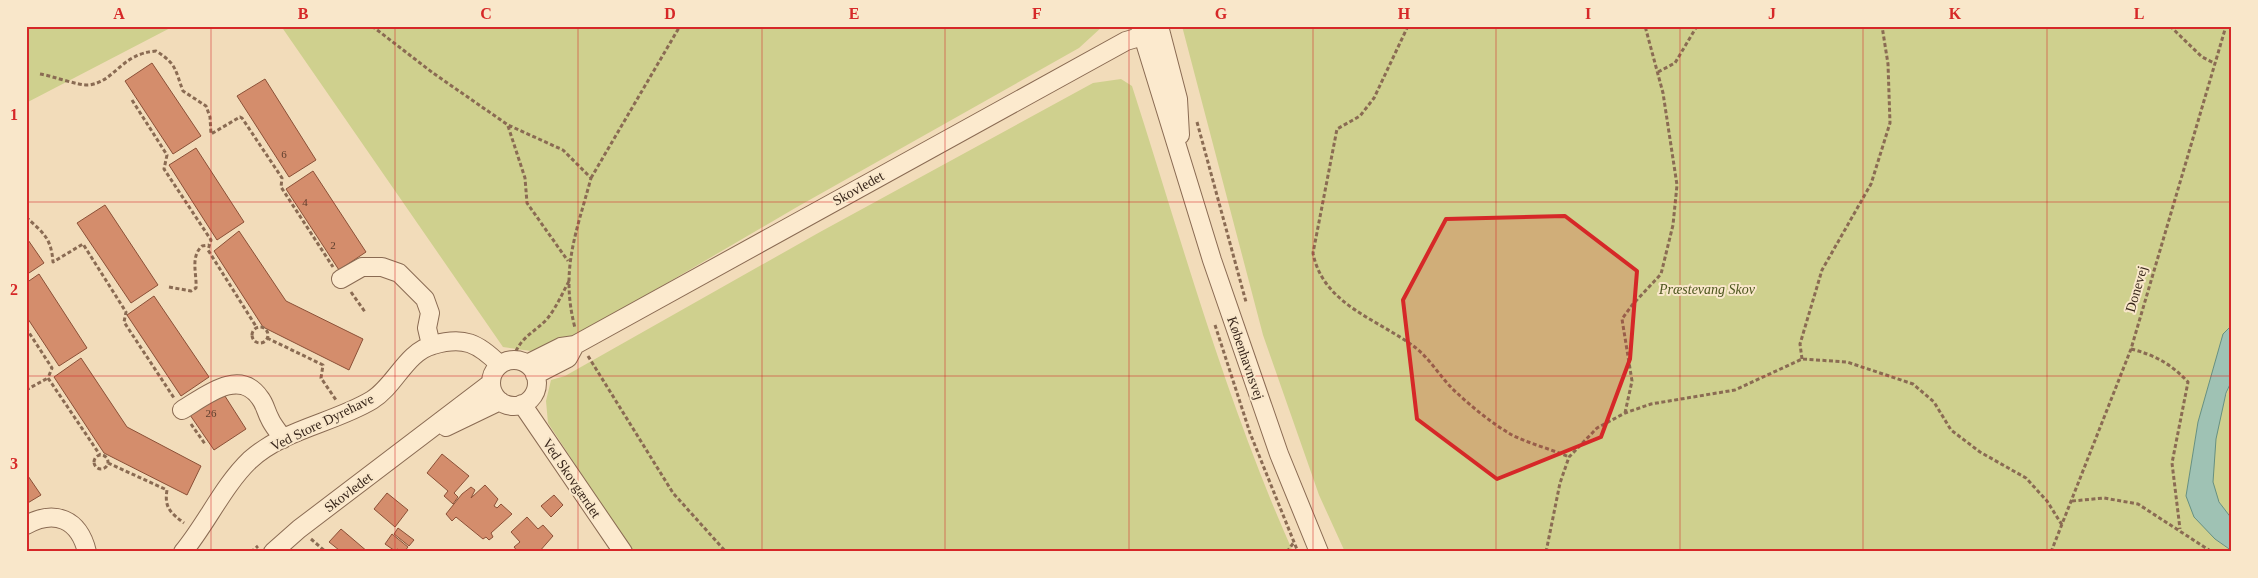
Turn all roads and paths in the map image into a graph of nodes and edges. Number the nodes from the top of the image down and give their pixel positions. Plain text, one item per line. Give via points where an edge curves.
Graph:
1 (372, 26) edge
2 (680, 26) edge
3 (1408, 26) edge
4 (1645, 26) edge
5 (1697, 26) edge
6 (1882, 26) edge
7 (2170, 26) edge
8 (2226, 26) edge
9 (1160, 28) edge
10 (1141, 31) edge
11 (2216, 64) junction
12 (1658, 72) junction
13 (40, 74) dead end
14 (132, 100) dead end
15 (1196, 116) dead end
16 (508, 125) junction
17 (1182, 160) junction
18 (591, 178) junction
19 (26, 217) edge
20 (209, 245) junction
21 (569, 261) junction
22 (341, 279) junction
23 (569, 280) junction
24 (169, 287) dead end
25 (1246, 304) dead end
26 (365, 312) dead end
27 (26, 328) edge
28 (257, 328) junction
29 (267, 338) junction
30 (577, 343) junction
31 (431, 345) junction
32 (2131, 349) junction
33 (1802, 359) junction
34 (519, 366) junction
35 (48, 378) junction
36 (491, 383) junction
37 (26, 390) edge
38 (500, 401) junction
39 (522, 404) junction
40 (182, 410) junction
41 (346, 413) junction
42 (1625, 413) junction
43 (424, 435) junction
44 (283, 439) junction
45 (205, 444) dead end
46 (100, 455) junction
47 (1569, 457) junction
48 (108, 463) junction
49 (2072, 501) junction
50 (26, 525) edge
51 (2062, 525) junction
52 (2180, 529) junction
53 (198, 534) junction
54 (87, 552) edge
55 (183, 552) edge
56 (273, 552) edge
57 (623, 552) edge
58 (726, 552) edge
59 (1319, 552) edge
60 (1546, 552) edge
61 (2051, 552) edge
62 (2212, 552) edge

1 - 16 path
2 - 18 path
3 - 47 path via 1374,98 1360,116 1337,129 1313,252 1316,270 1331,290 1352,308 1417,349 1456,392 1486,416 1512,434
4 - 12 path
5 - 12 path via 1675,63
6 - 33 path via 1888,64 1890,123 1871,184 1822,270 1800,344
7 - 11 path via 2202,57
8 - 11 path, Donevej
9 - 10 street, Skovledet
9 - 17 street, Københavnsvej via 1178,99
10 - 17 street, Københavnsvej
10 - 30 street, Skovledet
11 - 32 path, Donevej
12 - 42 path via 1677,185 1673,225 1661,274 1622,319 1632,381
13 - 22 path via 87,85 104,81 134,55 156,51 166,57 178,70 183,91 206,106 211,134 242,118 282,178 282,187
14 - 20 path via 167,155 164,169 211,240
15 - 25 path
16 - 18 path via 563,150
16 - 21 path via 524,178 527,203
17 - 59 street, Københavnsvej via 1212,260 1279,454
18 - 21 path
19 - 40 path via 47,238 52,262 83,244 126,312 124,322
20 - 24 path via 198,250 194,267 196,288 191,291
20 - 28 path via 208,250
21 - 23 path
22 - 26 path
22 - 31 street via 362,267 382,267 399,274 425,299 430,313 427,328
23 - 30 path via 569,303
23 - 34 path via 553,311 521,341
27 - 35 path via 52,368
28 - 29 path via 265,330
28 - 29 path via 252,333 253,339 260,343
29 - 41 path via 323,365 321,378 324,385
30 - 34 street, Skovledet
30 - 58 path via 673,493
31 - 34 street, Ved Store Dyrehave via 455,340 469,342
31 - 41 street, Ved Store Dyrehave via 412,357 390,386
32 - 49 path, Donevej
32 - 52 path via 2151,354 2173,366 2188,382 2172,463
33 - 42 path via 1735,390 1651,404
33 - 51 path via 1847,362 1913,384 1934,402 1951,430 1980,452 2026,478 2047,501
34 - 36 street via 493,373
34 - 39 street via 537,385 534,393
35 - 37 path
35 - 46 path
36 - 38 street
36 - 43 street, Skovledet
38 - 39 street via 508,405
38 - 43 street, Skovledet
39 - 57 street, Ved Skovgærdet
40 - 44 street via 222,386 244,386 255,390
40 - 45 path
41 - 44 street, Ved Store Dyrehave
42 - 47 path via 1597,428
43 - 56 street, Skovledet via 299,528
44 - 53 street, Ved Store Dyrehave via 252,459 232,480
46 - 48 path
46 - 48 path via 95,458 95,466 103,469
47 - 60 path
48 - 53 path via 167,490 165,501 168,510
49 - 51 path, Donevej
49 - 52 path via 2104,498 2138,504
50 - 54 street via 40,517 60,518 74,524
51 - 61 path, Donevej
52 - 62 path
53 - 55 street, Ved Store Dyrehave

